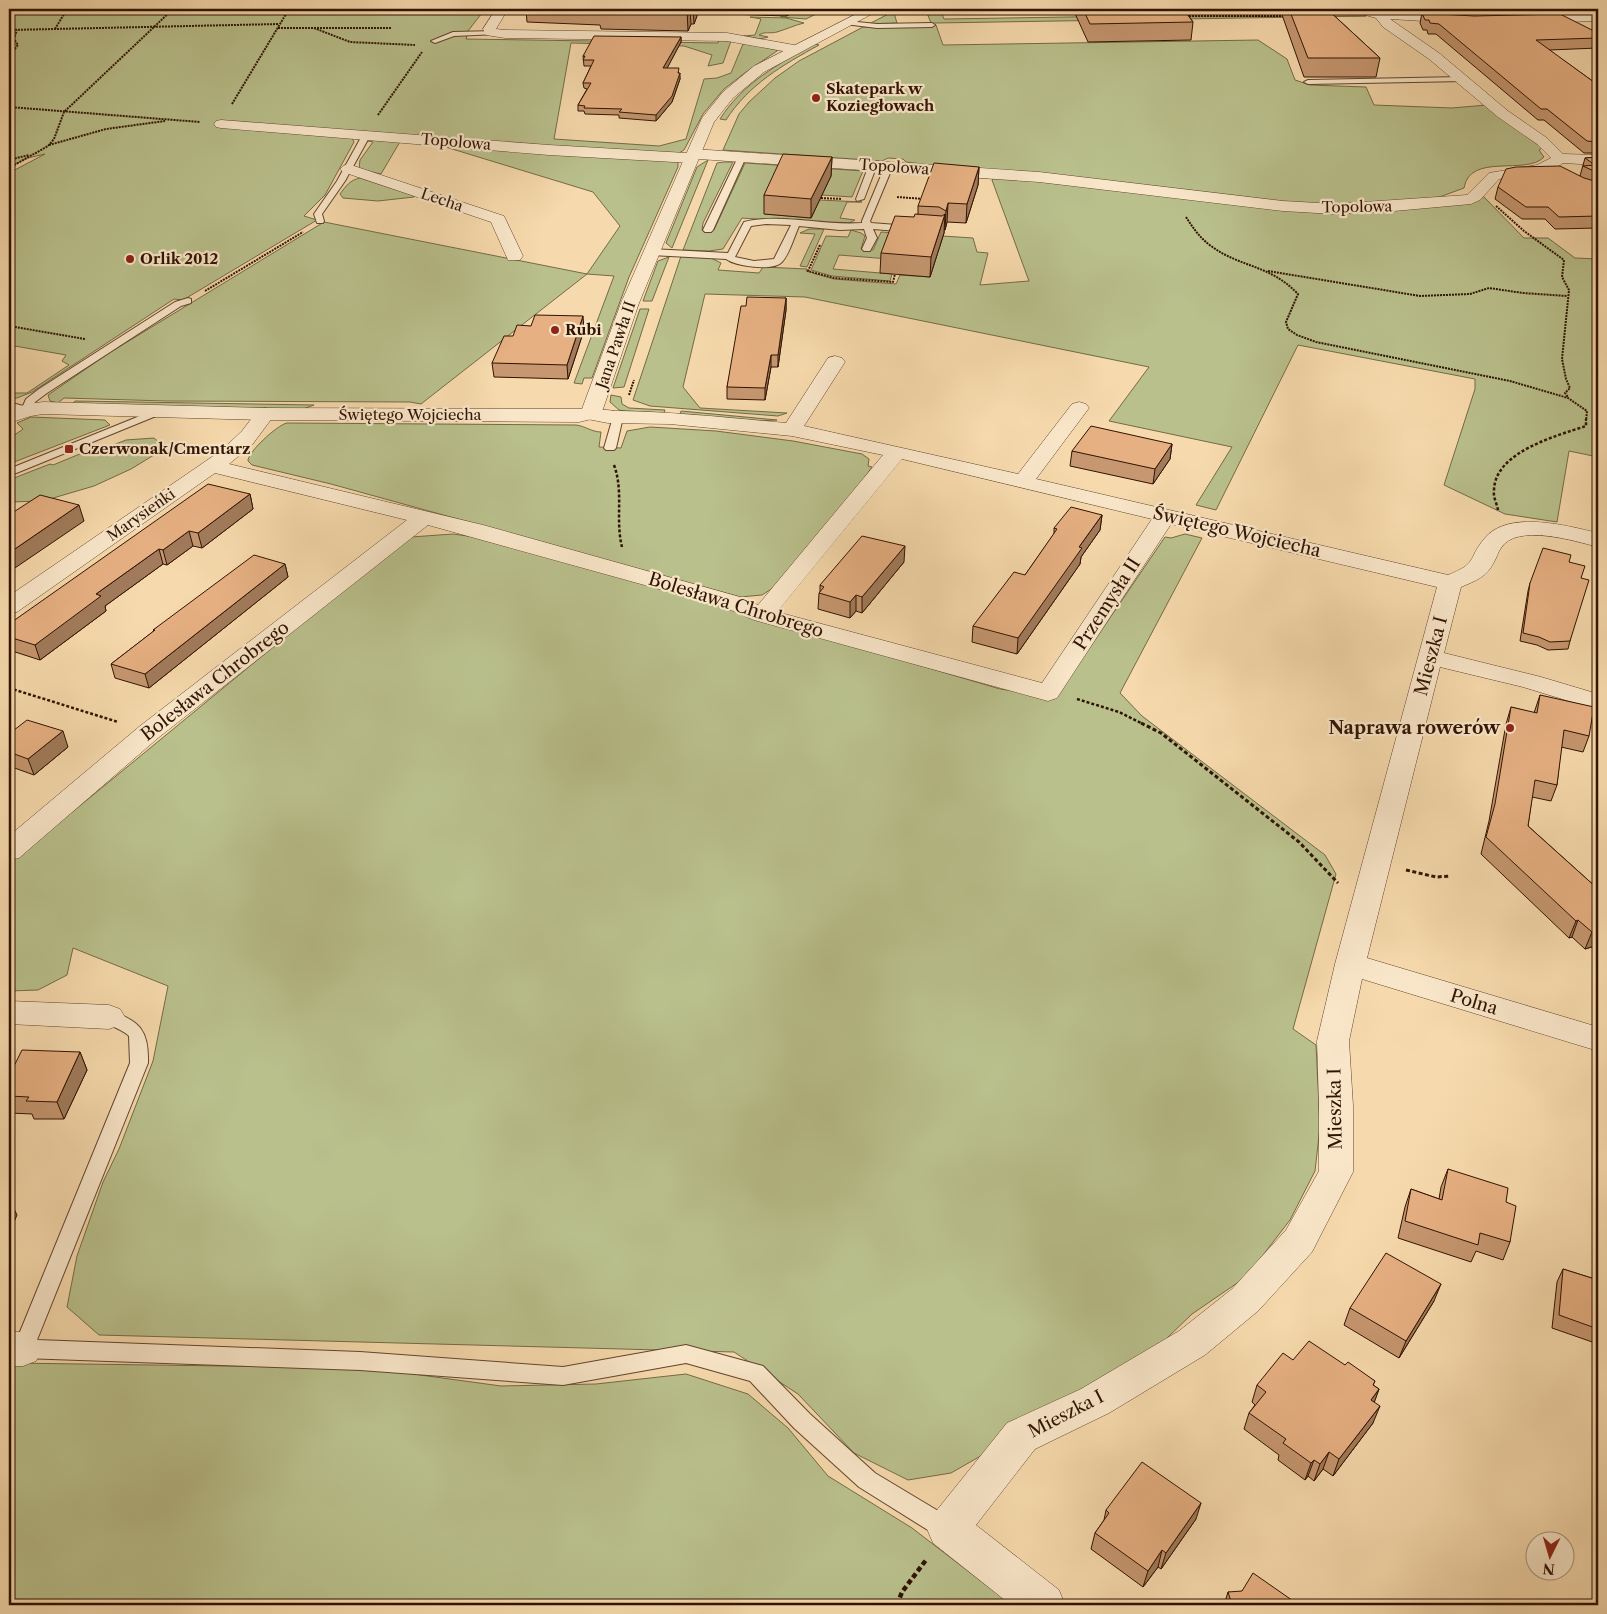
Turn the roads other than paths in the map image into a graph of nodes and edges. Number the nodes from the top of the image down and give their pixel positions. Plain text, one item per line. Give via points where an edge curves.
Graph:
1 (502, 9) edge
2 (874, 9) edge
3 (1358, 9) edge
4 (1380, 15) junction
5 (1598, 17) edge
6 (1472, 20) edge
7 (1521, 20) edge
8 (847, 23) junction
9 (932, 25) dead end
10 (496, 34) junction
11 (435, 41) dead end
12 (794, 49) junction
13 (1461, 79) junction
14 (1308, 82) edge
15 (221, 124) road end
16 (367, 134) junction
17 (692, 156) junction
18 (742, 157) junction
19 (1598, 160) edge
20 (881, 166) junction
21 (1555, 166) junction
22 (348, 169) junction
23 (860, 199) dead end
24 (320, 221) road end
25 (796, 224) junction
26 (866, 226) junction
27 (708, 230) dead end
28 (921, 230) edge
29 (867, 250) dead end
30 (651, 252) junction
31 (514, 256) dead end
32 (731, 256) junction
33 (188, 301) road end
34 (835, 362) dead end
35 (1079, 408) dead end
36 (15, 410) edge
37 (157, 412) junction
38 (265, 414) junction
39 (589, 414) junction
40 (618, 417) junction
41 (792, 430) junction
42 (610, 448) road end
43 (897, 452) junction
44 (212, 466) junction
45 (9, 473) edge
46 (1023, 482) junction
47 (1166, 515) junction
48 (425, 517) junction
49 (1598, 540) edge
50 (1450, 583) junction
51 (9, 607) edge
52 (762, 614) junction
53 (1431, 657) junction
54 (1048, 693) joint
55 (1598, 702) edge
56 (9, 851) edge
57 (1350, 964) junction
58 (9, 1012) edge
59 (108, 1017) joint
60 (1598, 1039) edge
61 (16, 1349) edge
62 (948, 1529) junction
63 (1044, 1605) edge

1 - 10 street via 489,28
2 - 8 street, Jana Pawła II
3 - 4 street
4 - 6 street
4 - 13 street via 1387,24
5 - 7 street
8 - 9 lane
8 - 12 street, Jana Pawła II
10 - 11 lane via 465,33
10 - 12 street via 727,37
12 - 17 street, Jana Pawła II via 759,70 728,95 707,121
13 - 14 lane
13 - 21 street via 1542,141
15 - 16 street, Topolowa
16 - 17 street, Topolowa via 549,150
16 - 22 lane
17 - 18 street, Topolowa
17 - 30 street, Jana Pawła II
18 - 20 street, Topolowa
18 - 27 lane
19 - 21 street
20 - 21 street, Topolowa via 1039,177 1283,206 1336,209 1455,201 1477,196 1487,180 1494,176
20 - 23 lane
20 - 26 lane via 877,196
22 - 24 lane via 318,214
22 - 31 street, Lecha via 498,219
25 - 26 lane
25 - 32 lane via 747,224
25 - 32 lane via 778,261 766,264 738,262
26 - 28 lane
26 - 29 lane via 872,238
30 - 32 lane
30 - 39 street, Jana Pawła II
33 - 36 lane via 178,304
34 - 41 street
35 - 46 street
36 - 37 street, Świętego Wojciecha
37 - 38 street, Świętego Wojciecha
37 - 45 lane
38 - 39 street, Świętego Wojciecha
38 - 44 street, Marysieńki via 244,443
39 - 40 street, Świętego Wojciecha
40 - 41 street, Świętego Wojciecha via 670,418
40 - 42 lane
41 - 43 street, Świętego Wojciecha
43 - 46 street, Świętego Wojciecha
43 - 52 street
44 - 48 street, Bolesława Chrobrego
44 - 51 street, Marysieńki
46 - 47 street, Świętego Wojciecha
47 - 50 street, Świętego Wojciecha
47 - 54 street, Przemysła II
48 - 52 street, Bolesława Chrobrego via 732,602
48 - 56 street, Bolesława Chrobrego via 149,732
49 - 50 street via 1550,529 1514,530 1500,535 1493,542 1478,570
50 - 53 street, Mieszka I
52 - 54 street, Bolesława Chrobrego
53 - 55 street
53 - 57 street, Mieszka I
57 - 60 street, Polna
57 - 62 street, Mieszka I via 1333,1041 1336,1172 1299,1241 1245,1300 1192,1343 1095,1401 1022,1436
58 - 59 street
59 - 61 lane via 132,1026 140,1042 139,1063
61 - 62 lane via 360,1361 563,1376 686,1354 756,1373 802,1421 867,1480
62 - 63 street

